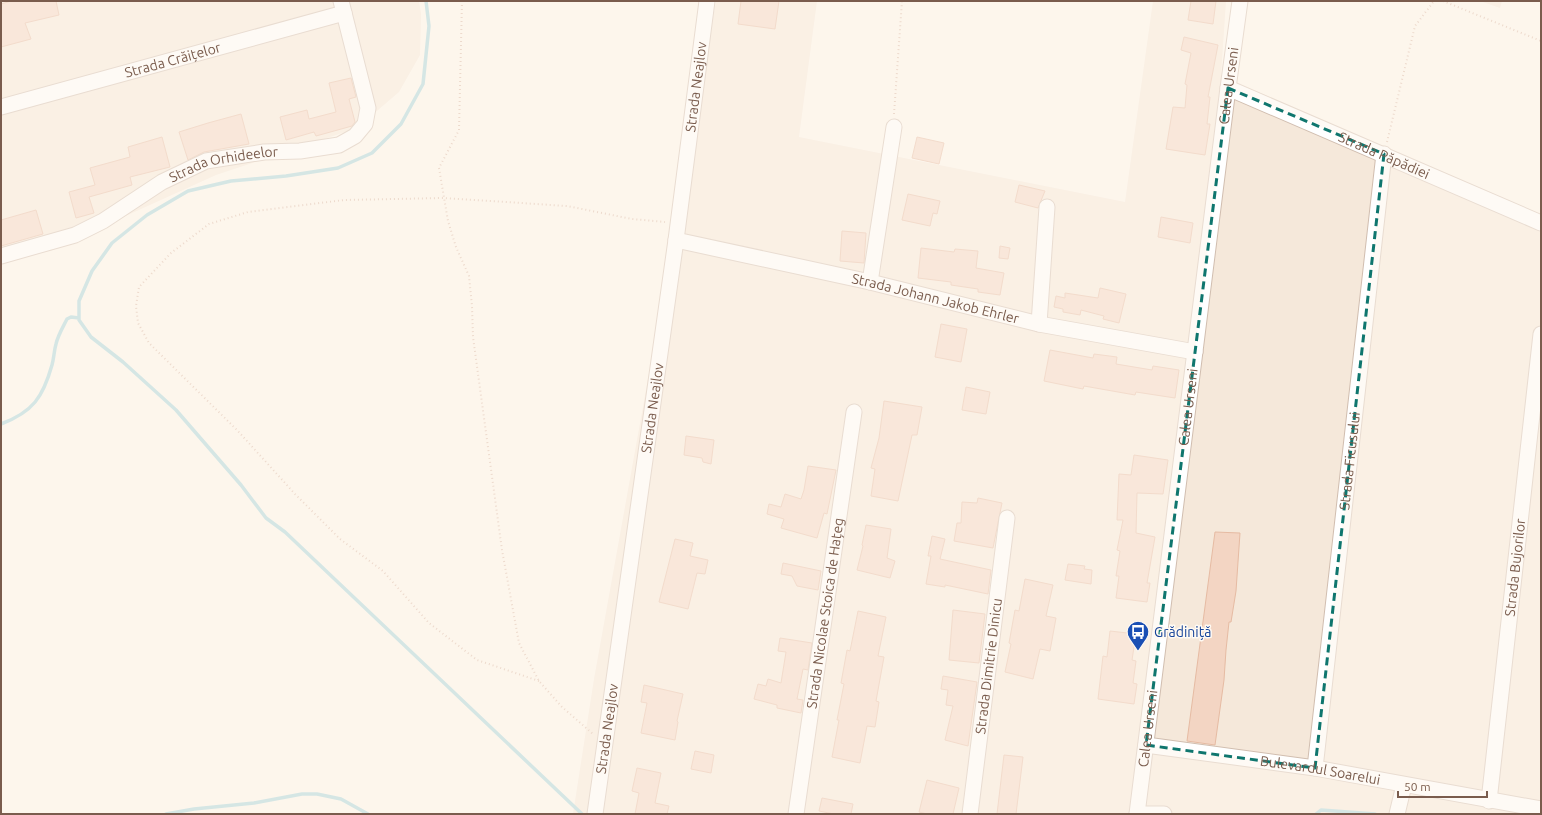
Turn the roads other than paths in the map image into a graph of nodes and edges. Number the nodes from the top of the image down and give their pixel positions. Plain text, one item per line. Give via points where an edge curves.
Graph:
1 (706, 1) edge
2 (1240, 1) edge
3 (343, 7) edge
4 (1228, 88) junction
5 (1, 107) edge
6 (894, 127) road end
7 (1384, 154) junction
8 (1047, 207) dead end
9 (1541, 222) edge
10 (676, 240) junction
11 (1, 256) edge
12 (870, 282) junction
13 (1039, 324) junction
14 (1541, 334) edge
15 (1195, 352) junction
16 (854, 412) dead end
17 (1007, 518) dead end
18 (1146, 745) junction
19 (1314, 768) junction
20 (1404, 785) junction
21 (1489, 801) junction
22 (1541, 810) edge
23 (1398, 811) edge
24 (596, 814) edge
25 (796, 814) edge
26 (970, 814) edge
27 (1138, 814) edge
28 (1164, 814) edge

1 - 10 street, Strada Neajlov
2 - 4 street, Calea Urseni
3 - 5 street, Strada Crăițelor
3 - 11 street, Strada Orhideelor via 368,108 365,124 355,136 339,145 300,151 264,152 206,161 162,182 103,221 75,235
4 - 7 street, Strada Păpădiei
4 - 15 street, Calea Urseni
6 - 12 street
7 - 9 street, Strada Păpădiei
7 - 19 street, Strada Ficusului
8 - 13 street
10 - 12 street, Strada Johann Jakob Ehrler
10 - 24 street, Strada Neajlov
12 - 13 street, Strada Johann Jakob Ehrler
13 - 15 street, Strada Johann Jakob Ehrler
14 - 21 street, Strada Bujorilor
15 - 18 street, Calea Urseni
16 - 25 street, Strada Nicolae Stoica de Hațeg
17 - 26 street, Strada Dimitrie Dinicu
18 - 19 street, Bulevardul Soarelui
18 - 27 street, Calea Urseni
19 - 20 street, Bulevardul Soarelui
20 - 21 street, Bulevardul Soarelui
20 - 23 street
21 - 22 street, Bulevardul Soarelui
27 - 28 street

